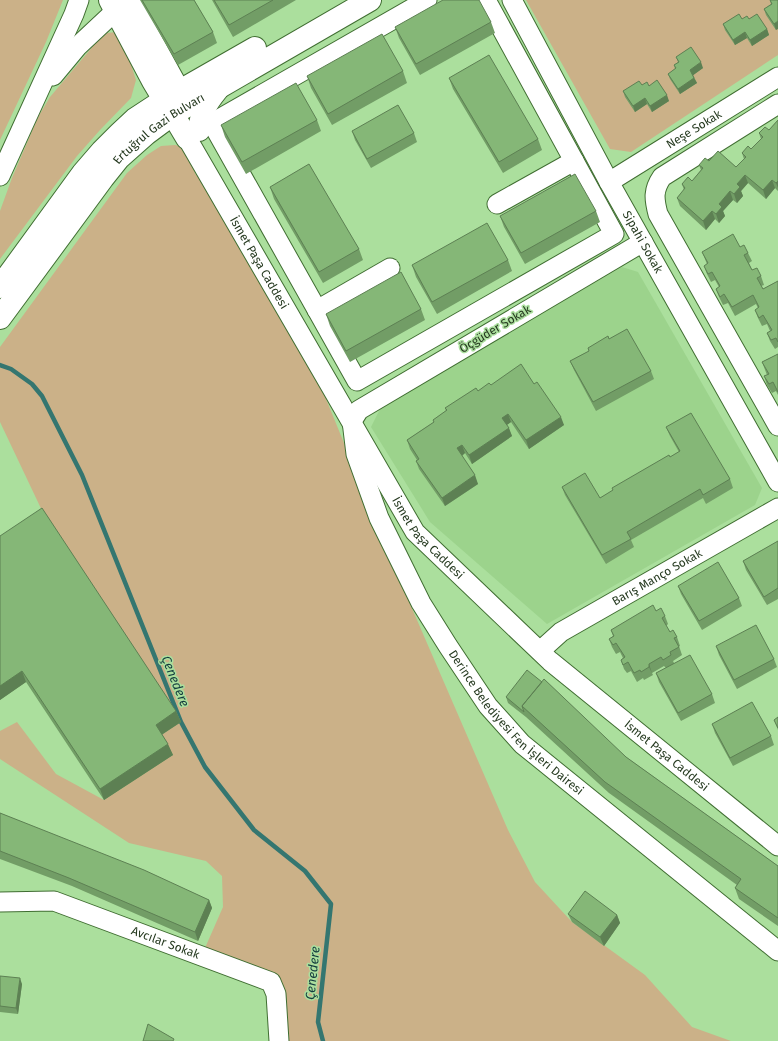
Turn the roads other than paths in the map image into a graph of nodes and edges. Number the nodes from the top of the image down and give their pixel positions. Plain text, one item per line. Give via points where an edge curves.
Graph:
1 (79, 0) edge
2 (340, 0) edge
3 (370, 0) edge
4 (427, 0) edge
5 (486, 0) edge
6 (512, 0) edge
7 (120, 3) edge
8 (778, 77) edge
9 (217, 79) junction
10 (171, 95) junction
11 (35, 99) junction
12 (778, 104) edge
13 (140, 126) junction
14 (193, 134) junction
15 (574, 161) junction
16 (0, 176) edge
17 (609, 182) junction
18 (497, 204) dead end
19 (643, 242) junction
20 (390, 268) dead end
21 (0, 287) edge
22 (317, 310) junction
23 (0, 318) edge
24 (356, 416) junction
25 (778, 426) edge
26 (778, 482) edge
27 (778, 508) edge
28 (544, 647) junction
29 (778, 831) edge
30 (778, 846) edge
31 (0, 902) edge
32 (778, 951) edge
33 (279, 1041) edge

1 - 11 street
2 - 9 main road, Ertuğrul Gazi Bulvarı
3 - 9 main road, Ertuğrul Gazi Bulvarı
4 - 22 street via 212,123
5 - 15 street
6 - 17 street, Sipahi Sokak
7 - 10 main road
7 - 11 street via 78,46
8 - 17 street, Neşe Sokak
9 - 10 main road, Ertuğrul Gazi Bulvarı
9 - 10 main road via 181,79
9 - 14 main road
10 - 13 main road, Ertuğrul Gazi Bulvarı
10 - 13 main road via 148,100
10 - 14 main road
11 - 16 street
12 - 25 street via 662,178 654,193 658,214
13 - 14 main road
13 - 21 main road, Ertuğrul Gazi Bulvarı via 102,151
13 - 23 main road, Ertuğrul Gazi Bulvarı
14 - 24 street, İsmet Paşa Caddesi
15 - 18 street
15 - 22 street via 614,234 357,381
17 - 19 street, Sipahi Sokak
19 - 24 street, Öçgüder Sokak
19 - 26 street, Sipahi Sokak
20 - 22 street
24 - 28 street, İsmet Paşa Caddesi via 425,526
24 - 32 street, Derince Belediyesi Fen İşleri Dairesi via 356,454 379,518 421,603 488,706 522,744
27 - 28 street, Barış Manço Sokak via 561,632
28 - 29 street, İsmet Paşa Caddesi via 559,653
28 - 30 street, İsmet Paşa Caddesi via 550,661
31 - 33 street, Avcılar Sokak via 54,901 271,982 276,994

